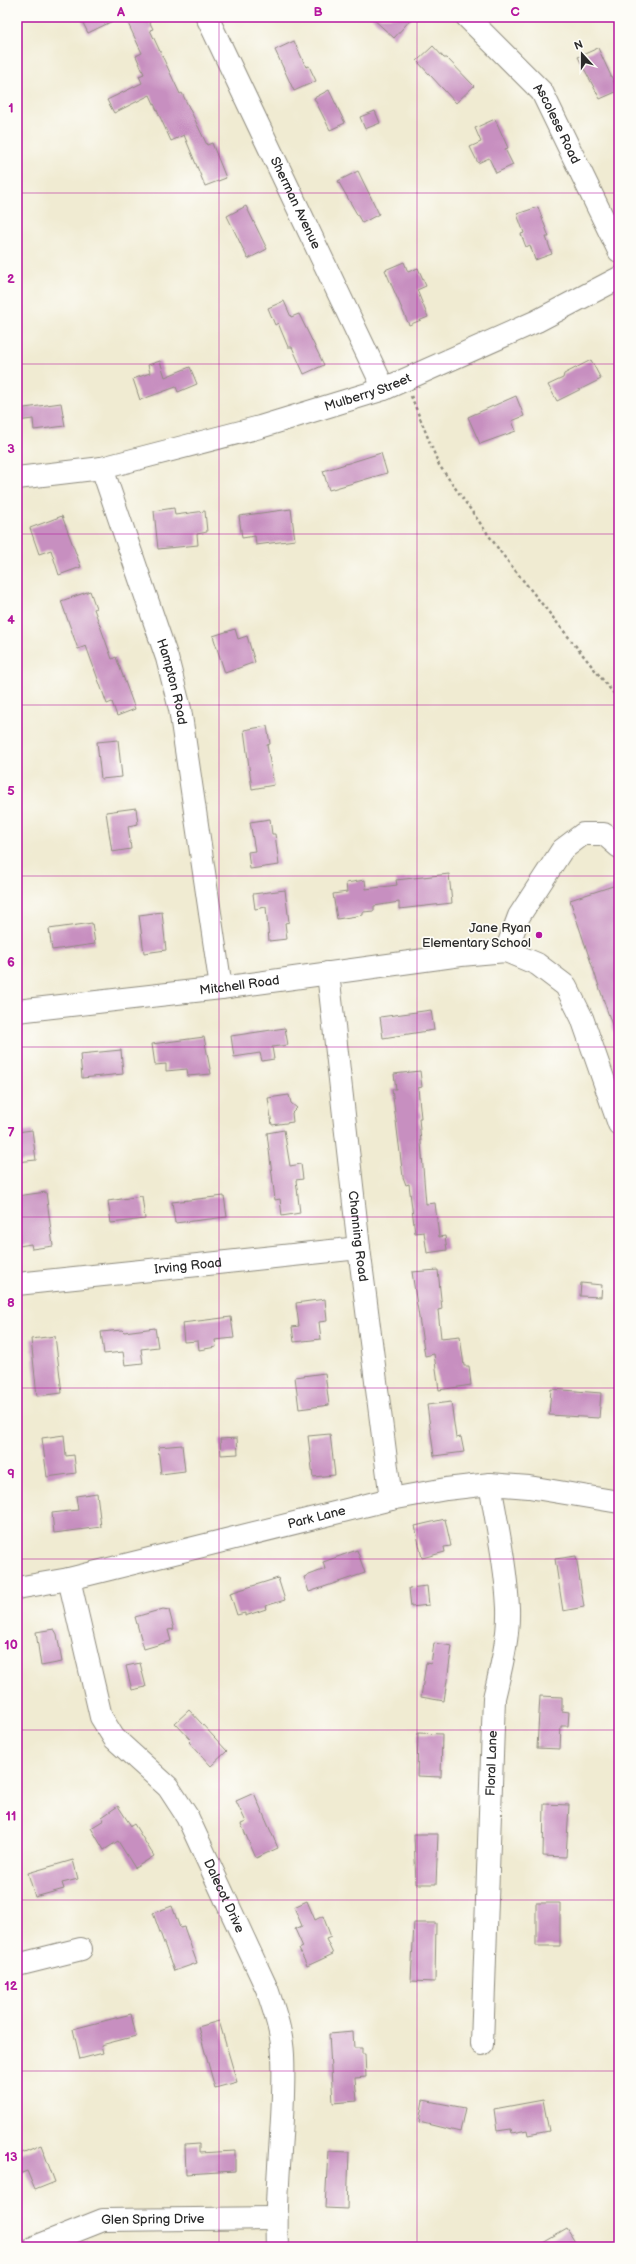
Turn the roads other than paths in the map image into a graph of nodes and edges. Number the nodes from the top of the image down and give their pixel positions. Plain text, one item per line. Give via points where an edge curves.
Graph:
1 (208, 17) edge
2 (467, 17) edge
3 (619, 251) edge
4 (619, 278) edge
5 (384, 389) junction
6 (102, 468) junction
7 (17, 478) edge
8 (619, 847) edge
9 (506, 951) junction
10 (328, 973) junction
11 (221, 988) junction
12 (17, 1011) edge
13 (619, 1124) edge
14 (359, 1248) junction
15 (17, 1284) edge
16 (490, 1484) junction
17 (391, 1499) junction
18 (619, 1502) edge
19 (69, 1579) junction
20 (17, 1588) edge
21 (81, 1949) dead end
22 (17, 1965) edge
23 (482, 2044) dead end
24 (276, 2218) junction
25 (35, 2247) edge
26 (277, 2247) edge

1 - 5 street, Sherman Avenue
2 - 3 street, Ascolese Road via 542,92
4 - 5 street, Mulberry Street via 537,321
5 - 6 street, Mulberry Street via 260,428
6 - 7 street
6 - 11 street, Hampton Road via 167,658 180,709
8 - 9 street via 604,834 583,834 562,850 519,916
9 - 10 street, Mitchell Road
9 - 13 street via 537,964 566,986 582,1018
10 - 11 street, Mitchell Road
10 - 14 street, Channing Road
11 - 12 street, Mitchell Road
14 - 15 street, Irving Road
14 - 17 street, Channing Road
16 - 17 street, Park Lane
16 - 18 street, Park Lane via 529,1487
16 - 23 street, Floral Lane via 502,1552 508,1608 505,1647 494,1698
17 - 19 street, Park Lane
19 - 20 street, Park Lane
19 - 24 street, Dalecot Drive via 101,1717 114,1738 168,1787 187,1816 267,1989 276,2017 283,2054
21 - 22 street
24 - 25 street, Glen Spring Drive via 103,2220
24 - 26 street, Dalecot Drive

